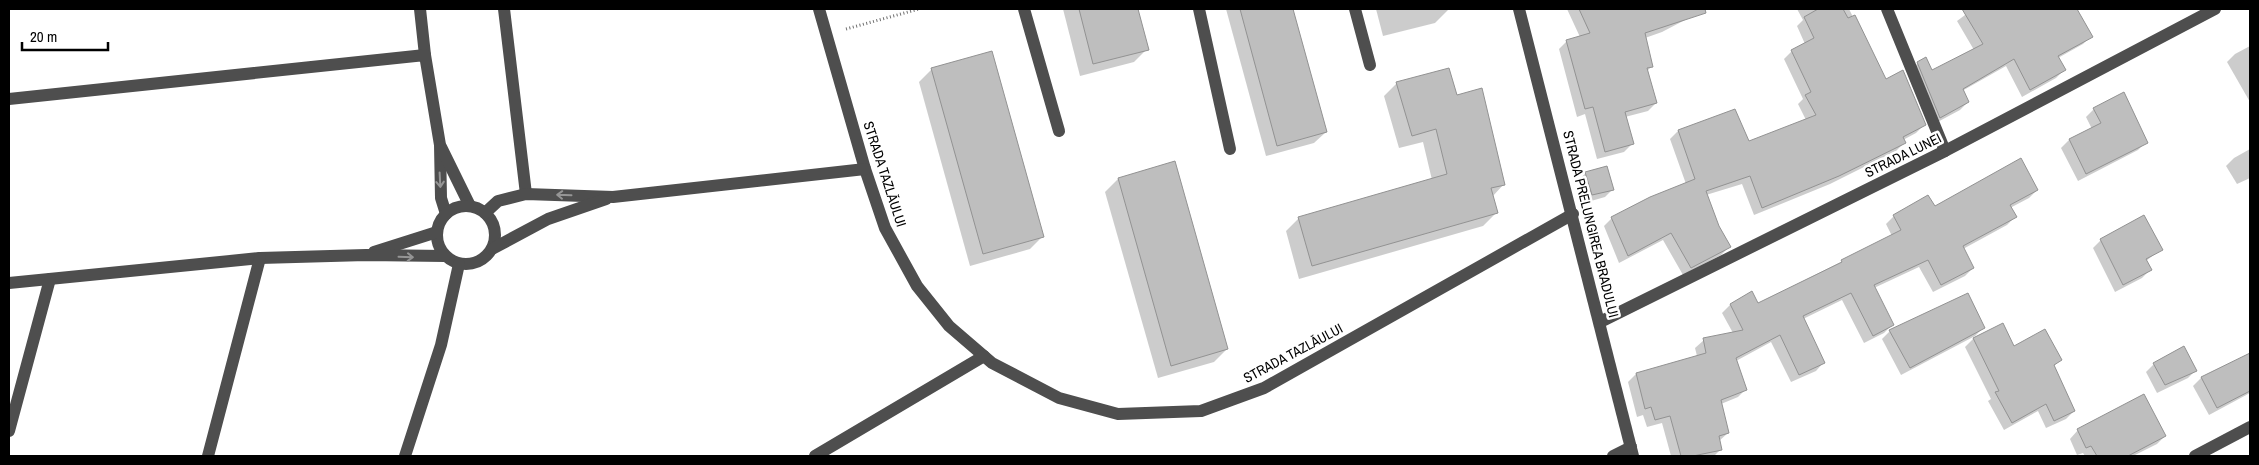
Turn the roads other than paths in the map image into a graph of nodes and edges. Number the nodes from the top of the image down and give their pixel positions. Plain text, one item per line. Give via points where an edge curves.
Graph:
1 (420, 9) edge
2 (504, 9) edge
3 (819, 9) edge
4 (1024, 9) edge
5 (1199, 9) edge
6 (1355, 9) edge
7 (1520, 9) edge
8 (1887, 9) edge
9 (2215, 9) edge
10 (425, 55) junction
11 (1370, 65) dead end
12 (9, 99) edge
13 (1059, 131) dead end
14 (440, 145) junction
15 (1230, 149) dead end
16 (1945, 151) junction
17 (865, 169) junction
18 (526, 194) junction
19 (613, 197) junction
20 (470, 206) junction
21 (485, 213) junction
22 (446, 214) junction
23 (1573, 214) junction
24 (436, 232) junction
25 (492, 249) junction
26 (366, 255) junction
27 (445, 256) junction
28 (260, 258) junction
29 (459, 264) junction
30 (50, 279) junction
31 (9, 283) edge
32 (1600, 322) junction
33 (984, 356) junction
34 (2250, 427) edge
35 (9, 431) edge
36 (1632, 452) edge
37 (208, 456) edge
38 (405, 456) edge
39 (815, 456) edge
40 (1613, 456) edge
41 (2195, 456) edge

1 - 10 street
2 - 18 street
3 - 17 street, STRADA TAZLĂULUI
4 - 13 street
5 - 15 street
6 - 11 street
7 - 23 street, STRADA PRELUNGIREA BRADULUI
8 - 16 street
9 - 16 street, STRADA LUNEI
10 - 12 street
10 - 14 street
14 - 20 street
14 -> 22 street via 440,188
16 - 32 street, STRADA LUNEI
17 - 19 street
17 - 33 street, STRADA TAZLĂULUI via 884,228 917,286 949,326
19 -> 18 street
18 - 21 street via 498,201
19 - 25 street via 548,219
20 - 21 street
20 - 22 street via 453,209
21 - 25 street via 495,229
22 - 24 street
23 - 32 street, STRADA PRELUNGIREA BRADULUI
23 - 33 street, STRADA TAZLĂULUI via 1264,388 1201,411 1118,414 1058,398
24 - 26 street
24 - 27 street via 437,243
25 - 29 street via 484,259 472,264
26 -> 27 street
26 - 28 street
27 - 29 street
28 - 30 street
28 - 37 street
29 - 38 street via 441,345
30 - 31 street
30 - 35 street
32 - 36 street, STRADA PRELUNGIREA BRADULUI
33 - 39 street
34 - 41 street
36 - 40 street, STRADA PRELUNGIREA BRADULUI

